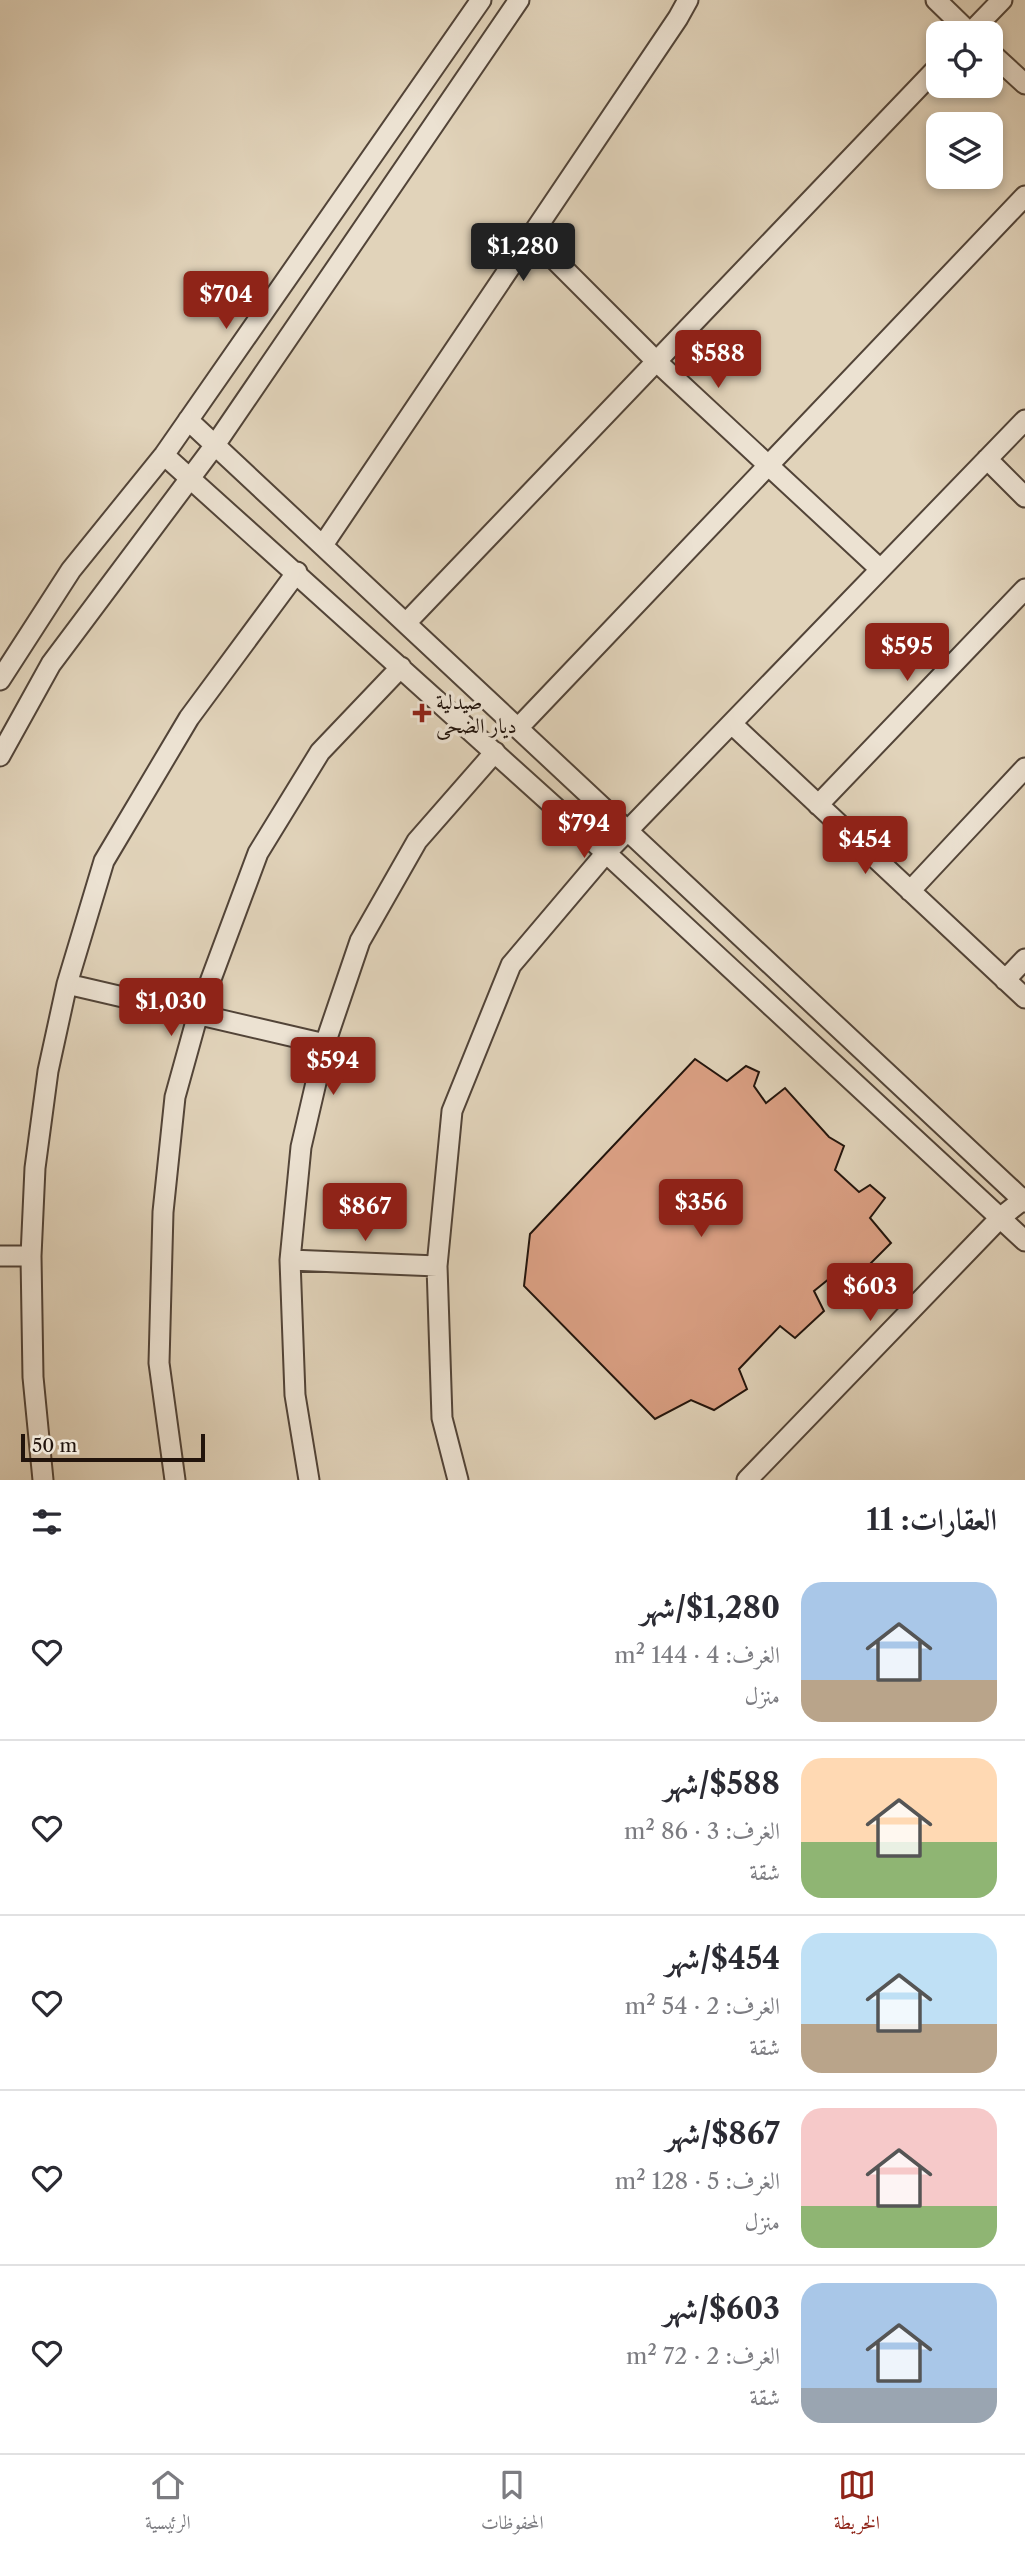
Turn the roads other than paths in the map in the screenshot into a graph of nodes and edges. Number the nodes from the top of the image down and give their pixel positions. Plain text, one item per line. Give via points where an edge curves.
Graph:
1 (481, 0) edge
2 (519, 0) edge
3 (688, 0) edge
4 (936, 0) edge
5 (1002, 0) edge
6 (958, 21) edge
7 (982, 21) edge
8 (1003, 64) edge
9 (926, 80) edge
10 (1025, 84) edge
11 (1025, 196) edge
12 (531, 236) junction
13 (657, 362) junction
14 (188, 420) junction
15 (1025, 420) edge
16 (215, 445) junction
17 (164, 455) junction
18 (987, 459) junction
19 (769, 464) junction
20 (189, 478) junction
21 (1025, 497) edge
22 (323, 545) junction
23 (880, 569) junction
24 (297, 572) junction
25 (1025, 589) edge
26 (406, 623) junction
27 (401, 667) junction
28 (0, 680) edge
29 (732, 724) junction
30 (519, 727) junction
31 (495, 752) junction
32 (0, 756) edge
33 (1025, 768) edge
34 (818, 805) junction
35 (629, 831) junction
36 (606, 853) junction
37 (910, 891) junction
38 (1025, 959) edge
39 (1005, 980) junction
40 (67, 985) junction
41 (1025, 999) edge
42 (198, 1014) junction
43 (325, 1044) junction
44 (1024, 1200) edge
45 (1000, 1217) junction
46 (1025, 1241) edge
47 (0, 1256) edge
48 (31, 1256) junction
49 (290, 1260) junction
50 (438, 1266) junction
51 (303, 1479) edge
52 (43, 1480) edge
53 (175, 1480) edge
54 (458, 1480) edge
55 (747, 1480) edge

1 - 14 street
2 - 16 street
3 - 12 street
4 - 6 street
5 - 7 street
8 - 10 street
9 - 13 street
11 - 19 street
12 - 13 street
12 - 22 street
13 - 19 street
13 - 26 street
14 - 16 street
14 - 17 street
15 - 18 street
16 - 20 street
16 - 22 street
17 - 20 street
17 - 28 street via 71,570
18 - 21 street
18 - 23 street
19 - 23 street
19 - 30 street
20 - 24 street
20 - 32 street via 51,664
22 - 26 street
23 - 29 street
24 - 27 street
24 - 40 street via 189,718 104,861
25 - 34 street
26 - 30 street
27 - 31 street
27 - 42 street via 320,752 258,853
29 - 34 street
29 - 35 street
30 - 35 street
31 - 36 street
31 - 43 street via 417,841 360,941
33 - 37 street
34 - 37 street
35 - 36 street
35 - 44 street
36 - 45 street
36 - 50 street via 511,965 452,1111
37 - 39 street
38 - 39 street
39 - 41 street
40 - 42 street
40 - 48 street via 48,1071 35,1168
42 - 43 street
42 - 53 street via 176,1097 163,1212 159,1363
43 - 49 street via 301,1147
44 - 45 street
45 - 46 street
45 - 55 street
47 - 48 street
48 - 52 street via 33,1377
49 - 50 street
49 - 51 street
50 - 54 street via 442,1418

